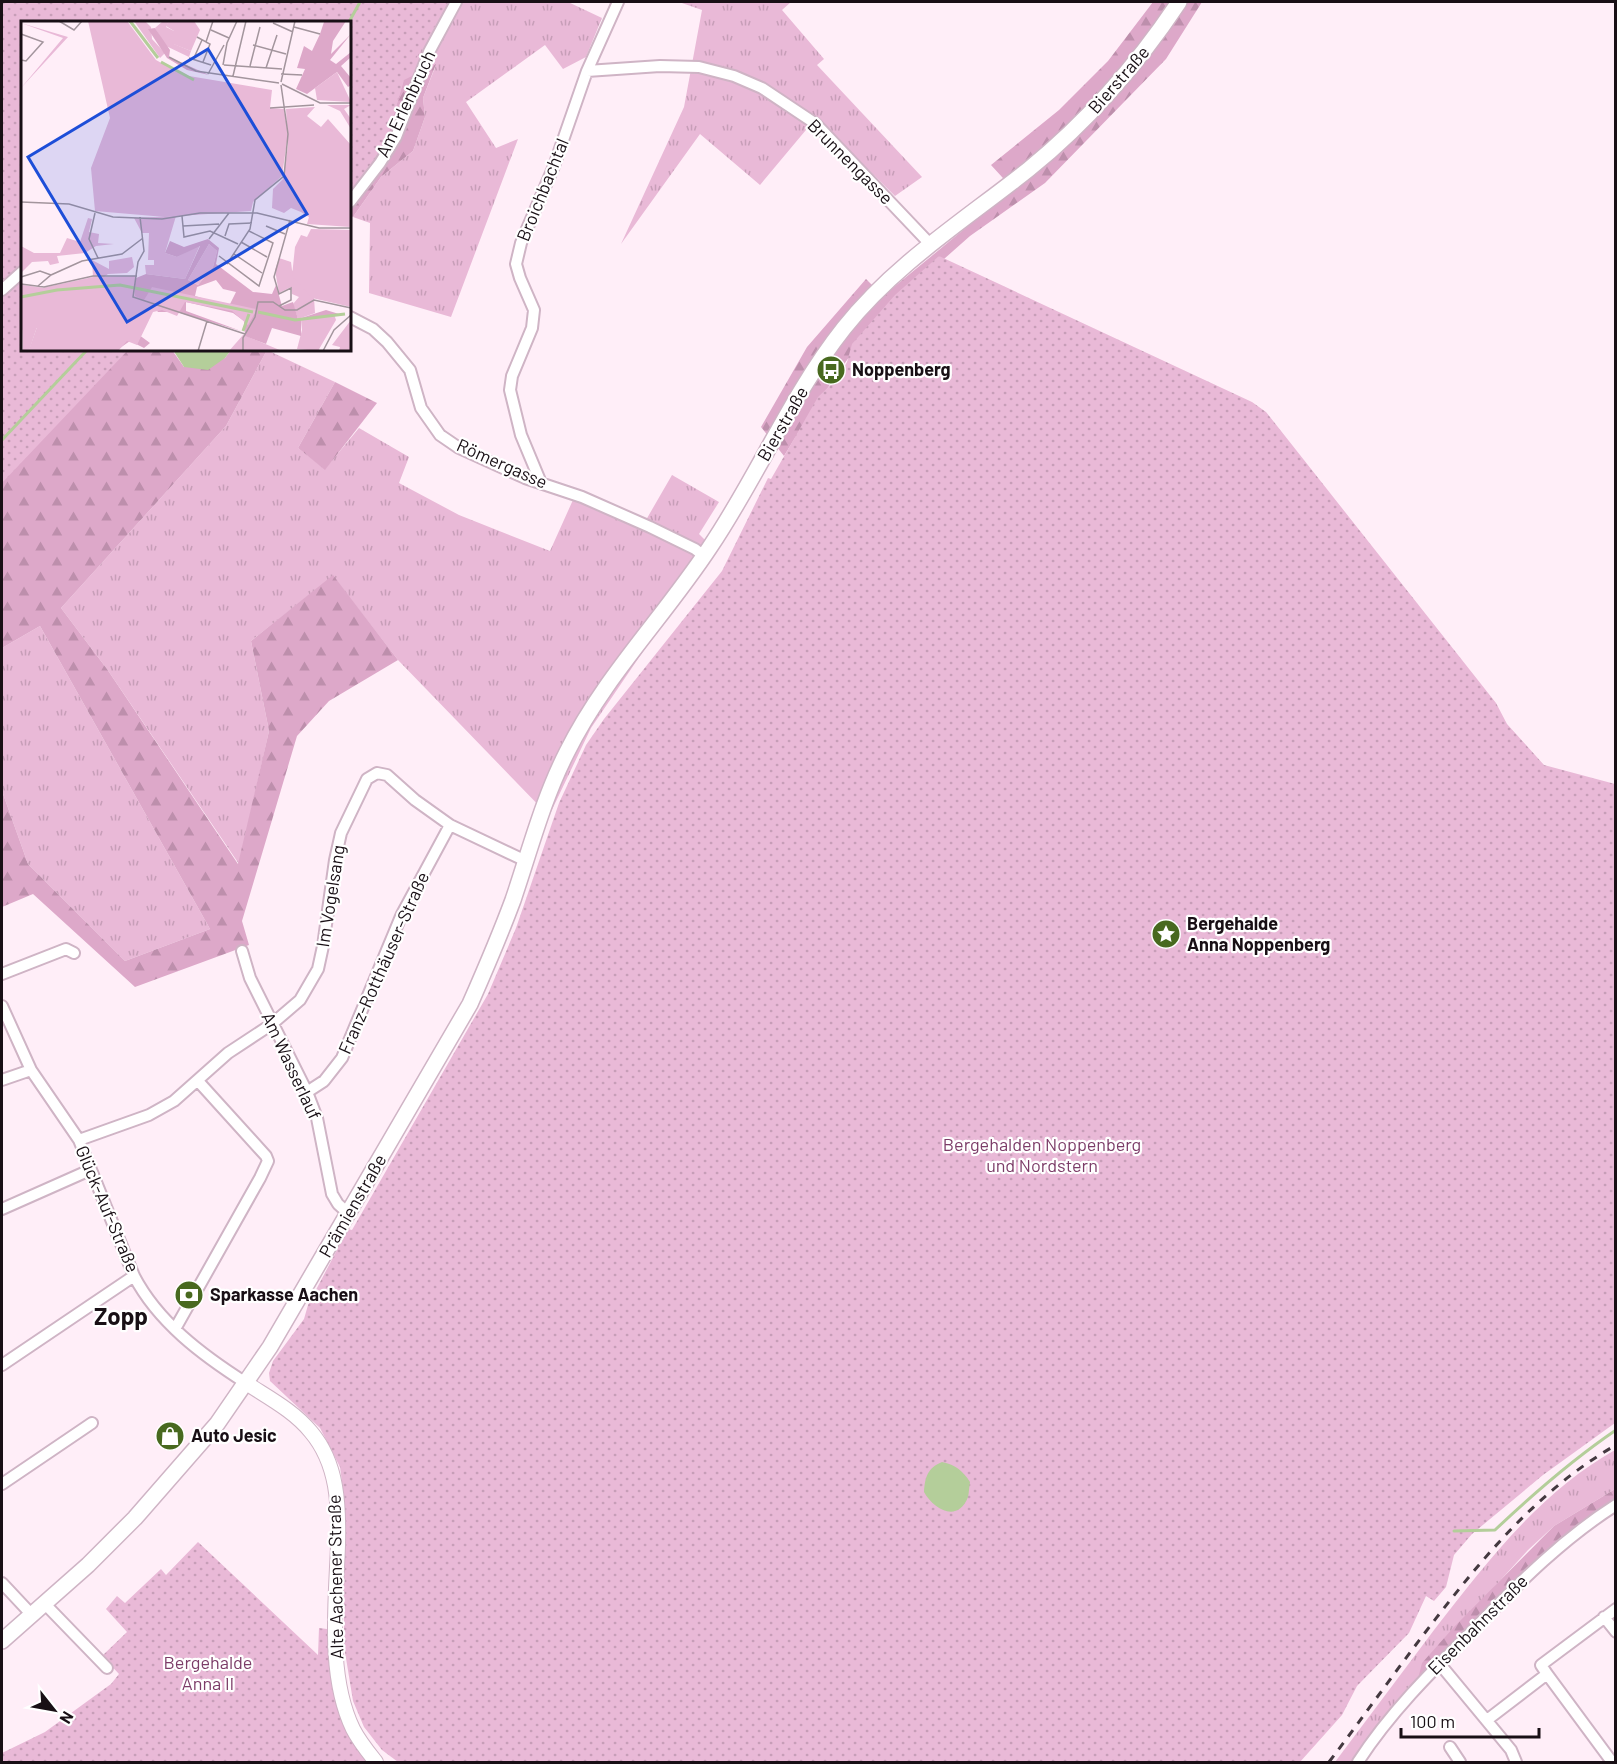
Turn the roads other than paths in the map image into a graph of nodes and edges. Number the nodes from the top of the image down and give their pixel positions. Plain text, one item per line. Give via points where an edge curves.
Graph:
1 (456, 2) edge
2 (618, 2) edge
3 (1179, 2) edge
4 (587, 71) junction
5 (351, 201) edge
6 (930, 244) junction
7 (21, 273) edge
8 (2, 290) edge
9 (351, 318) edge
10 (541, 483) junction
11 (704, 556) junction
12 (450, 825) junction
13 (536, 830) joint
14 (526, 861) junction
15 (242, 951) dead end
16 (74, 952) dead end
17 (2, 974) edge
18 (2, 1006) edge
19 (272, 1023) junction
20 (31, 1070) junction
21 (2, 1080) edge
22 (198, 1081) junction
23 (307, 1092) junction
24 (79, 1140) junction
25 (90, 1170) junction
26 (2, 1209) edge
27 (348, 1213) junction
28 (134, 1276) junction
29 (174, 1329) junction
30 (2, 1365) edge
31 (246, 1383) junction
32 (92, 1423) dead end
33 (2, 1484) edge
34 (1616, 1505) edge
35 (2, 1583) edge
36 (44, 1603) junction
37 (1616, 1609) edge
38 (32, 1615) junction
39 (1605, 1617) junction
40 (1616, 1632) edge
41 (2, 1641) edge
42 (1439, 1663) junction
43 (107, 1668) dead end
44 (1547, 1674) junction
45 (1486, 1720) junction
46 (1449, 1747) dead end
47 (376, 1762) edge
48 (1358, 1762) edge
49 (1460, 1762) edge
50 (1516, 1762) edge
51 (1612, 1762) edge

1 - 5 street, Am Erlenbruch via 429,52 396,137
2 - 4 street, Broichbachtal
3 - 6 main road, Bierstraße via 1137,61 1075,128 1030,168
4 - 6 street, Brunnengasse via 699,67 762,88 816,124
4 - 10 street, Broichbachtal via 516,264 534,310 532,328 510,390 521,435
6 - 11 main road, Bierstraße via 873,295 838,336
7 - 8 street
9 - 10 street, Römergasse via 373,329 410,370 421,408 440,435 459,448
10 - 11 street, Römergasse via 650,527
11 - 13 main road, Bierstraße via 592,706 562,761
12 - 14 street
12 - 19 street, Im Vogelsang via 387,775 377,773 367,779 341,833 318,969 300,1000
12 - 23 street, Franz-Rotthäuser-Straße via 402,914 342,1058 324,1081
13 - 14 main road, Prämienstraße
14 - 27 main road, Prämienstraße via 470,1004
15 - 19 street, Am Wasserlauf
16 - 17 street via 66,949
18 - 20 street, Glück-Auf-Straße
19 - 22 street via 228,1053
19 - 23 street, Am Wasserlauf
20 - 21 street
20 - 24 street, Glück-Auf-Straße
22 - 24 street via 149,1115
22 - 29 street via 268,1161
23 - 27 street, Am Wasserlauf via 317,1118 332,1194
24 - 25 street, Glück-Auf-Straße
25 - 26 street
25 - 28 street, Glück-Auf-Straße
27 - 31 main road, Prämienstraße
28 - 29 street, Glück-Auf-Straße via 143,1293
28 - 30 street
29 - 31 street, Glück-Auf-Straße
31 - 36 main road, Prämienstraße via 152,1501
31 - 47 street, Alte Aachener Straße via 296,1416 312,1433 334,1478 338,1514 339,1686 353,1730
32 - 33 street
34 - 42 street, Eisenbahnstraße via 1528,1574
35 - 38 street
36 - 38 main road, Prämienstraße
36 - 43 street
37 - 39 street
38 - 41 main road, Prämienstraße
39 - 40 street
39 - 44 street via 1541,1665
42 - 45 street
42 - 48 street, Eisenbahnstraße
44 - 45 street
44 - 51 street
45 - 50 street
46 - 49 street

